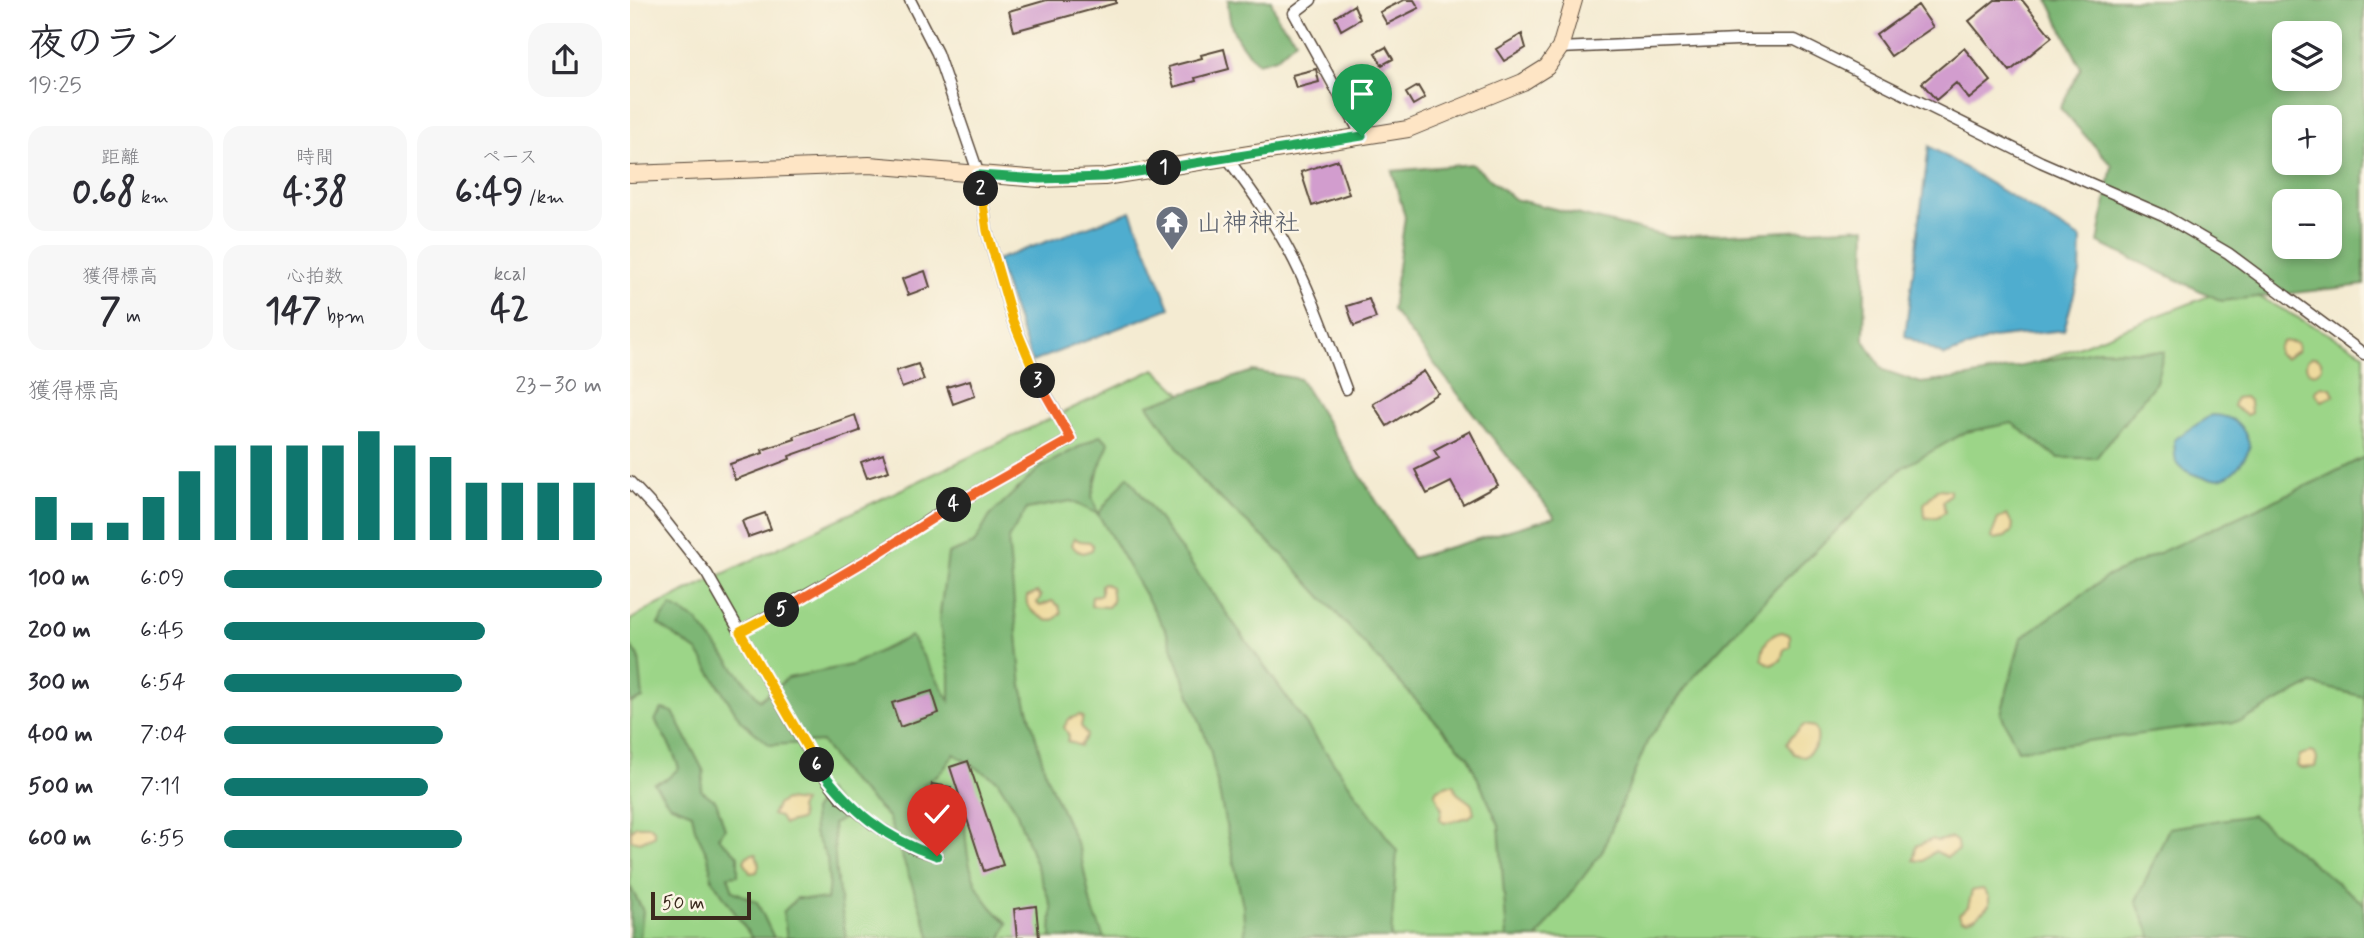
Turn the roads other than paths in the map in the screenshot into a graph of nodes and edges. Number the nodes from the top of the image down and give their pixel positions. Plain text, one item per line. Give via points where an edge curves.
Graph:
1 (910, 0) edge
2 (1311, 0) edge
3 (1574, 0) edge
4 (1560, 48) junction
5 (1362, 136) junction
6 (1228, 159) junction
7 (630, 174) edge
8 (978, 175) junction
9 (2364, 354) edge
10 (1346, 389) dead end
11 (630, 482) edge
12 (740, 632) junction
13 (937, 856) dead end

1 - 8 street via 937,53
2 - 5 street via 1294,13
3 - 4 street
4 - 5 street via 1547,67 1523,82 1408,129
4 - 9 street via 1795,40 2041,162 2163,215 2228,253
5 - 6 street
6 - 8 street via 1104,177
6 - 10 street via 1289,249
7 - 8 street via 869,165
8 - 12 street via 987,231 1013,321 1039,383 1071,439
11 - 12 street via 707,574
12 - 13 street via 816,765 841,797 873,824 913,848

